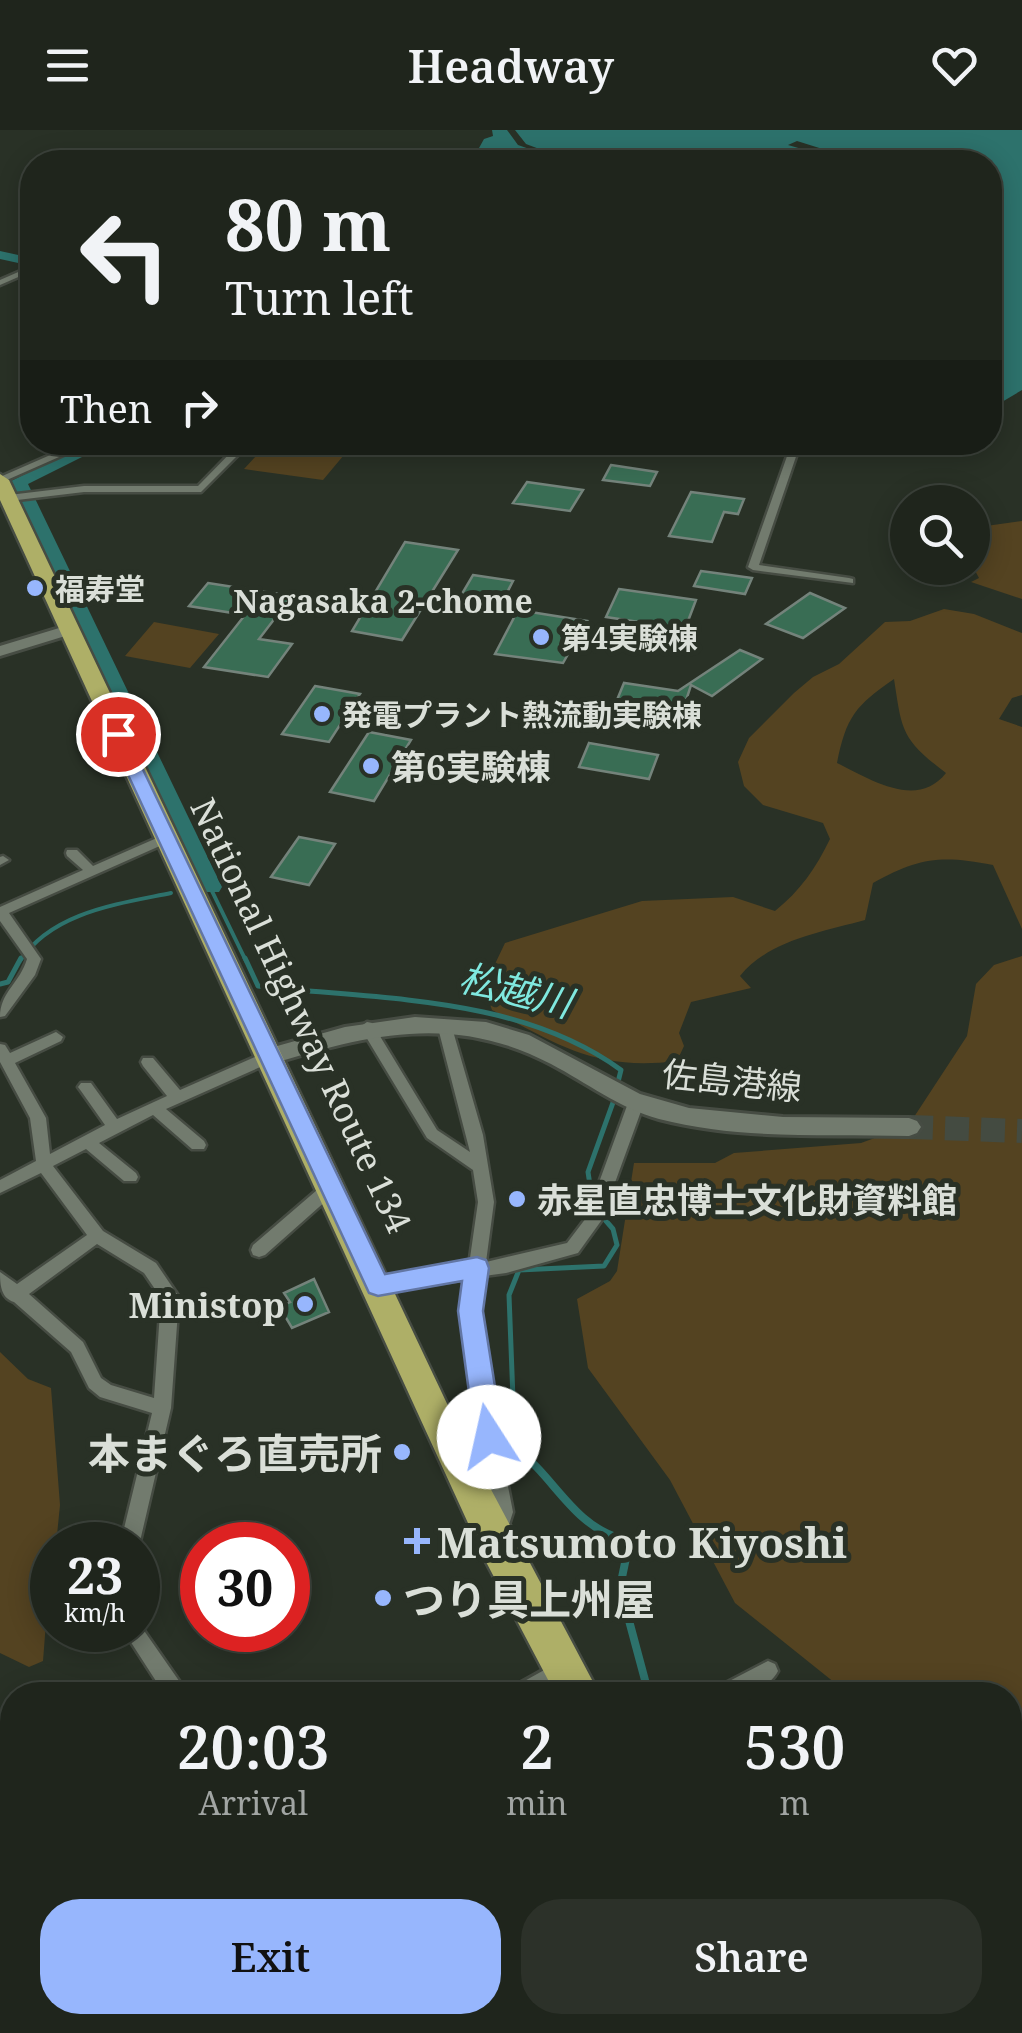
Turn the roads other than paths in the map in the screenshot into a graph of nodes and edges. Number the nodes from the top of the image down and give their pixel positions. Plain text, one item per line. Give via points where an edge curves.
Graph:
1 (69, 455) edge
2 (235, 455) edge
3 (792, 455) edge
4 (5, 496) edge
5 (850, 581) dead end
6 (69, 630) junction
7 (0, 651) edge
8 (166, 838) junction
9 (72, 853) dead end
10 (91, 871) junction
11 (0, 912) edge
12 (0, 1012) edge
13 (444, 1024) junction
14 (367, 1028) junction
15 (56, 1037) dead end
16 (4, 1055) edge
17 (271, 1056) junction
18 (148, 1062) dead end
19 (86, 1087) dead end
20 (177, 1097) junction
21 (633, 1102) junction
22 (154, 1107) junction
23 (115, 1126) junction
24 (909, 1128) tunnel mouth
25 (86, 1142) junction
26 (198, 1144) dead end
27 (44, 1166) junction
28 (479, 1166) junction
29 (130, 1177) dead end
30 (0, 1187) edge
31 (330, 1188) junction
32 (96, 1236) junction
33 (259, 1250) dead end
34 (477, 1268) junction
35 (0, 1279) edge
36 (378, 1286) junction
37 (14, 1295) junction
38 (162, 1408) junction
39 (135, 1522) edge
40 (495, 1539) junction
41 (148, 1652) edge
42 (768, 1671) dead end
43 (168, 1682) edge
44 (571, 1682) edge
45 (748, 1682) edge

1 - 4 street
2 - 4 street via 202,490
3 - 5 street via 753,567
4 - 6 highway, National Highway Route 134
6 - 7 main road
6 - 8 highway, National Highway Route 134
8 - 10 street
8 - 17 highway, National Highway Route 134
9 - 10 street
10 - 11 street
11 - 12 street via 34,959
13 - 14 main road, 佐島港線
13 - 21 main road, 佐島港線 via 512,1038
13 - 28 street
14 - 17 main road, 佐島港線
14 - 28 street via 432,1134
15 - 16 street
16 - 27 street via 38,1118
17 - 20 street
17 - 31 highway, National Highway Route 134
18 - 20 street
19 - 23 street
20 - 22 street
21 - 24 main road, 佐島港線 via 739,1123
21 - 34 street via 583,1238 555,1254
22 - 23 street
22 - 26 street
23 - 25 street
25 - 27 street
25 - 29 street
27 - 30 street
27 - 32 street
28 - 34 street via 486,1202
31 - 33 street
31 - 36 highway, National Highway Route 134
32 - 37 street
32 - 38 street via 150,1268 170,1297
34 - 36 street
34 - 40 street via 470,1311 504,1512
35 - 37 street
36 - 40 highway, National Highway Route 134
37 - 38 street via 76,1347 95,1383
38 - 39 street
40 - 44 highway, National Highway Route 134
41 - 43 street
42 - 45 street

